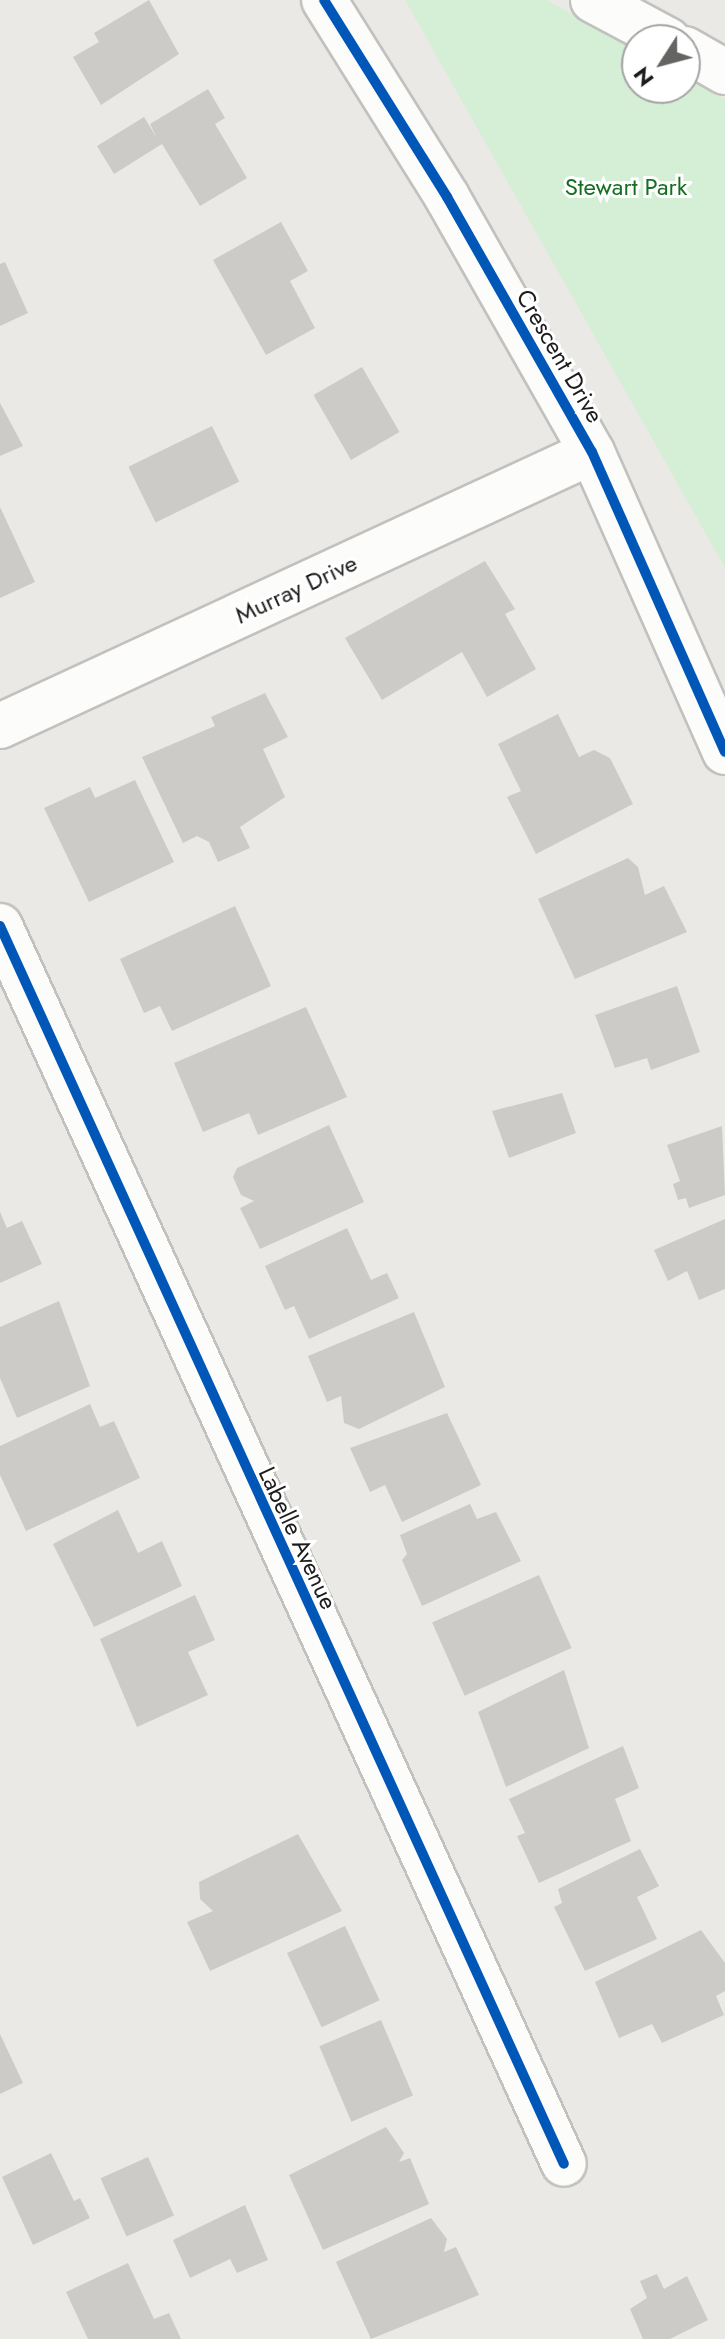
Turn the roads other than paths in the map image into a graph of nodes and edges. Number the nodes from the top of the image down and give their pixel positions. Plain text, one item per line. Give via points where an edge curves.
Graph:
1 (324, 0) edge
2 (593, 0) edge
3 (638, 24) edge
4 (701, 58) edge
5 (725, 72) edge
6 (592, 452) junction
7 (0, 726) edge
8 (725, 752) edge
9 (0, 926) edge
10 (564, 2164) dead end

1 - 6 street, Crescent Drive via 447,197
2 - 3 street
4 - 5 street
6 - 7 street, Murray Drive
6 - 8 street, Crescent Drive
9 - 10 street, Labelle Avenue

